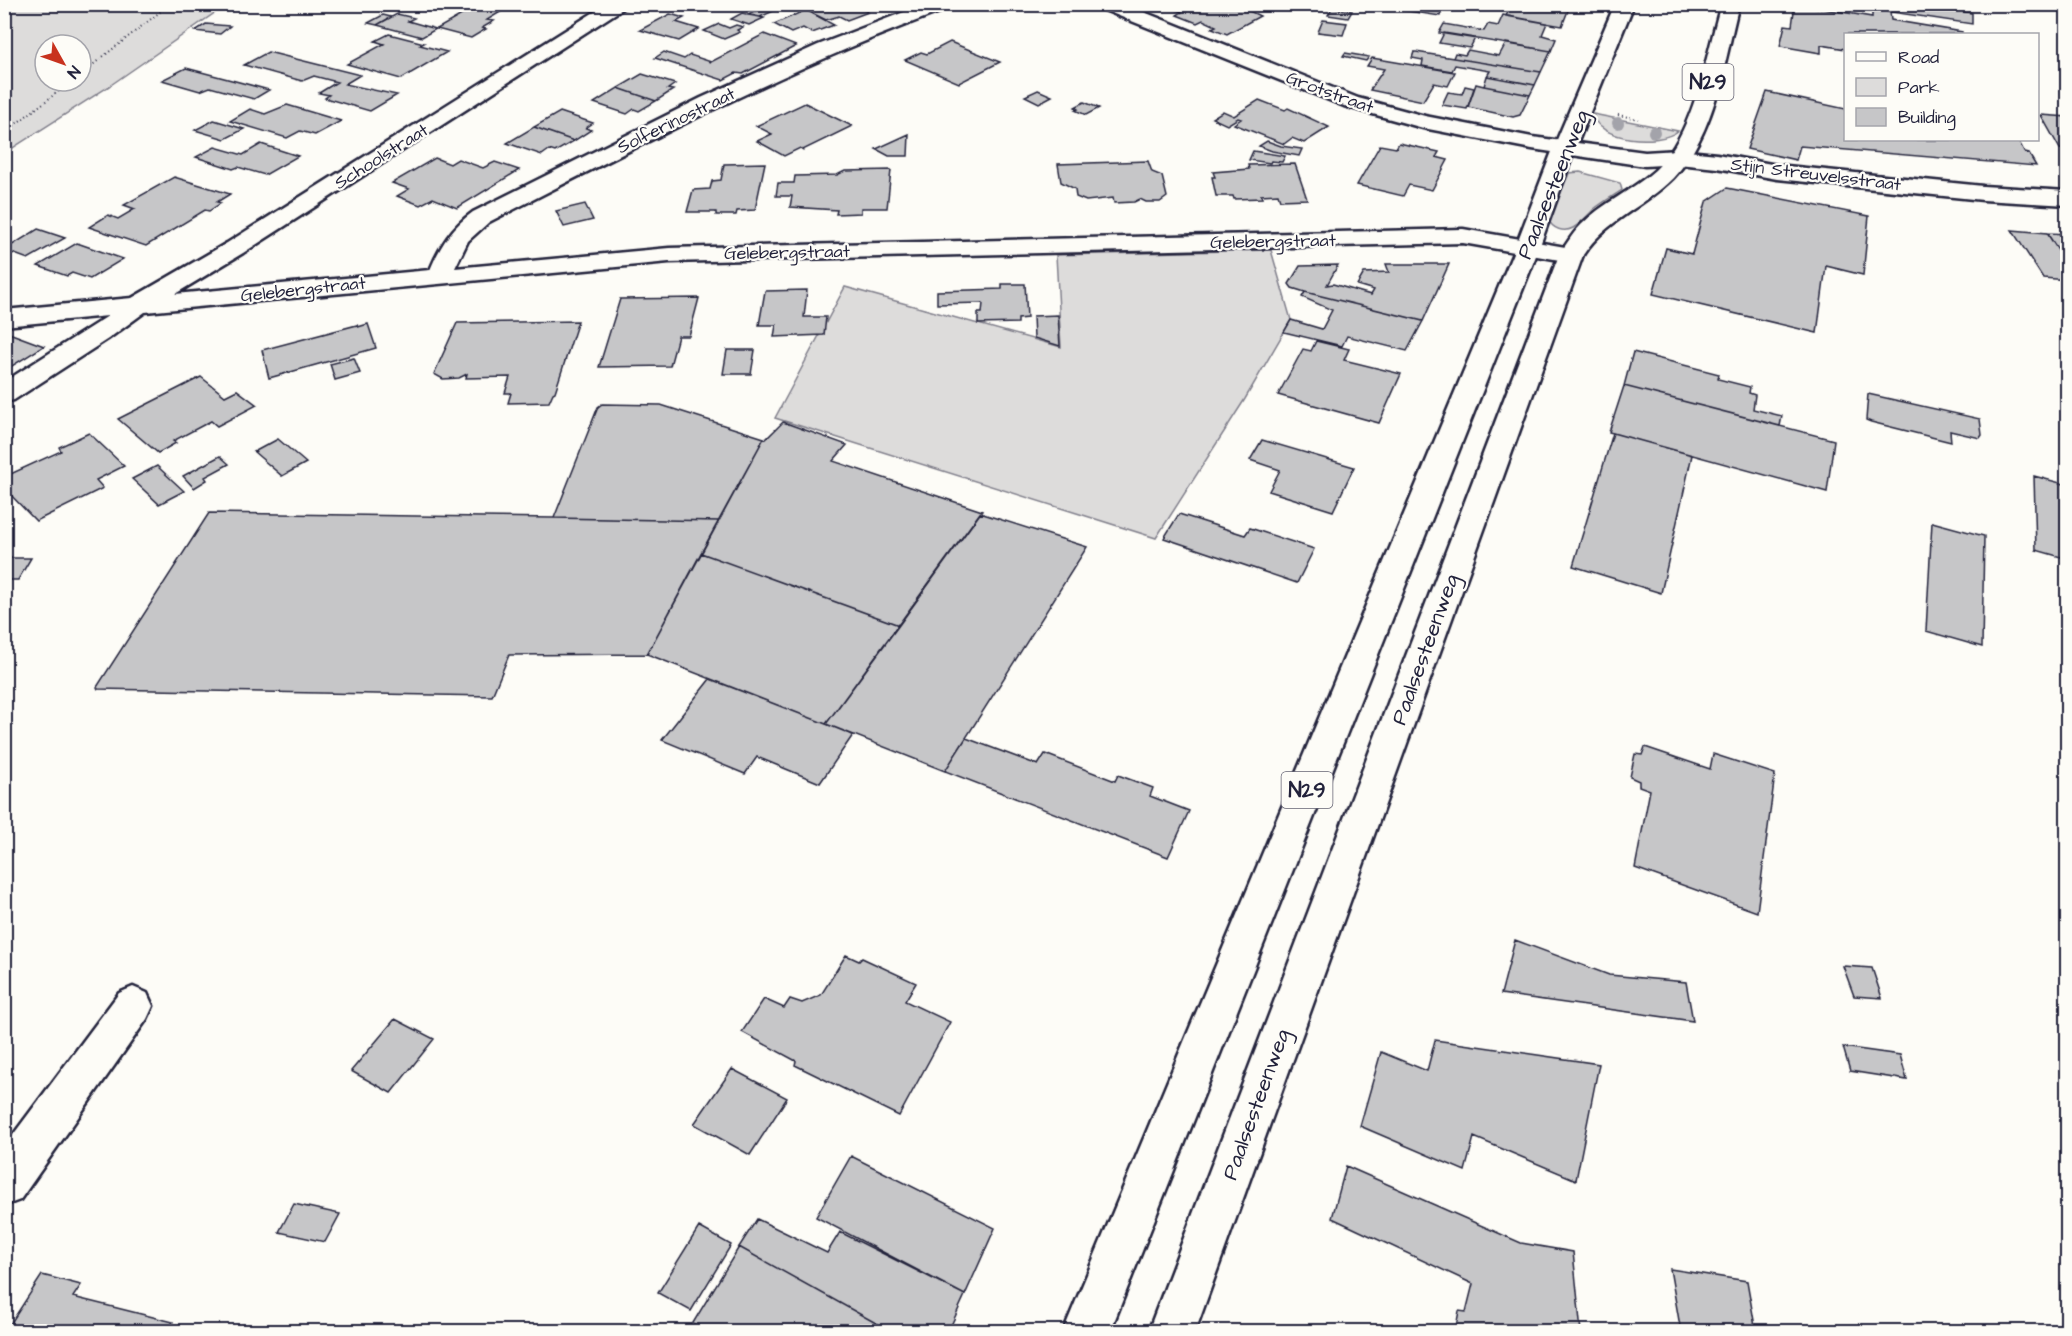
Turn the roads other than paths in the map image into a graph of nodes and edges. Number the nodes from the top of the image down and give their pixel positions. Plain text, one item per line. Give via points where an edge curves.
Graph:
1 (621, 4) edge
2 (944, 4) edge
3 (1106, 4) edge
4 (1625, 4) edge
5 (1730, 4) edge
6 (1564, 148) junction
7 (1678, 157) junction
8 (2067, 198) edge
9 (1527, 248) junction
10 (1571, 255) junction
11 (440, 276) junction
12 (139, 305) junction
13 (4, 318) edge
14 (4, 394) edge
15 (133, 1006) dead end
16 (4, 1184) edge
17 (1086, 1332) edge
18 (1171, 1332) edge

1 - 12 street, Schoolstraat
2 - 11 street, Solferinostraat via 802,59 481,218 464,229
3 - 6 street, Grotstraat via 1351,102 1423,122
4 - 6 street, Paalsesteenweg / N29
5 - 7 street, Paalsesteenweg / N29 via 1693,130
6 - 7 street, Stijn Streuvelsstraat via 1645,159
6 - 9 street, Paalsesteenweg / N29
7 - 8 street, Stijn Streuvelsstraat via 1777,172
7 - 10 street, Paalsesteenweg / N29 via 1665,173 1590,230
9 - 10 street, Gelebergstraat
9 - 11 street, Gelebergstraat via 1463,236 669,255
9 - 17 street, Paalsesteenweg / N29
10 - 18 street, Paalsesteenweg / N29
11 - 12 street, Gelebergstraat
12 - 13 street, Gelebergstraat
12 - 14 street, Schoolstraat
15 - 16 street

